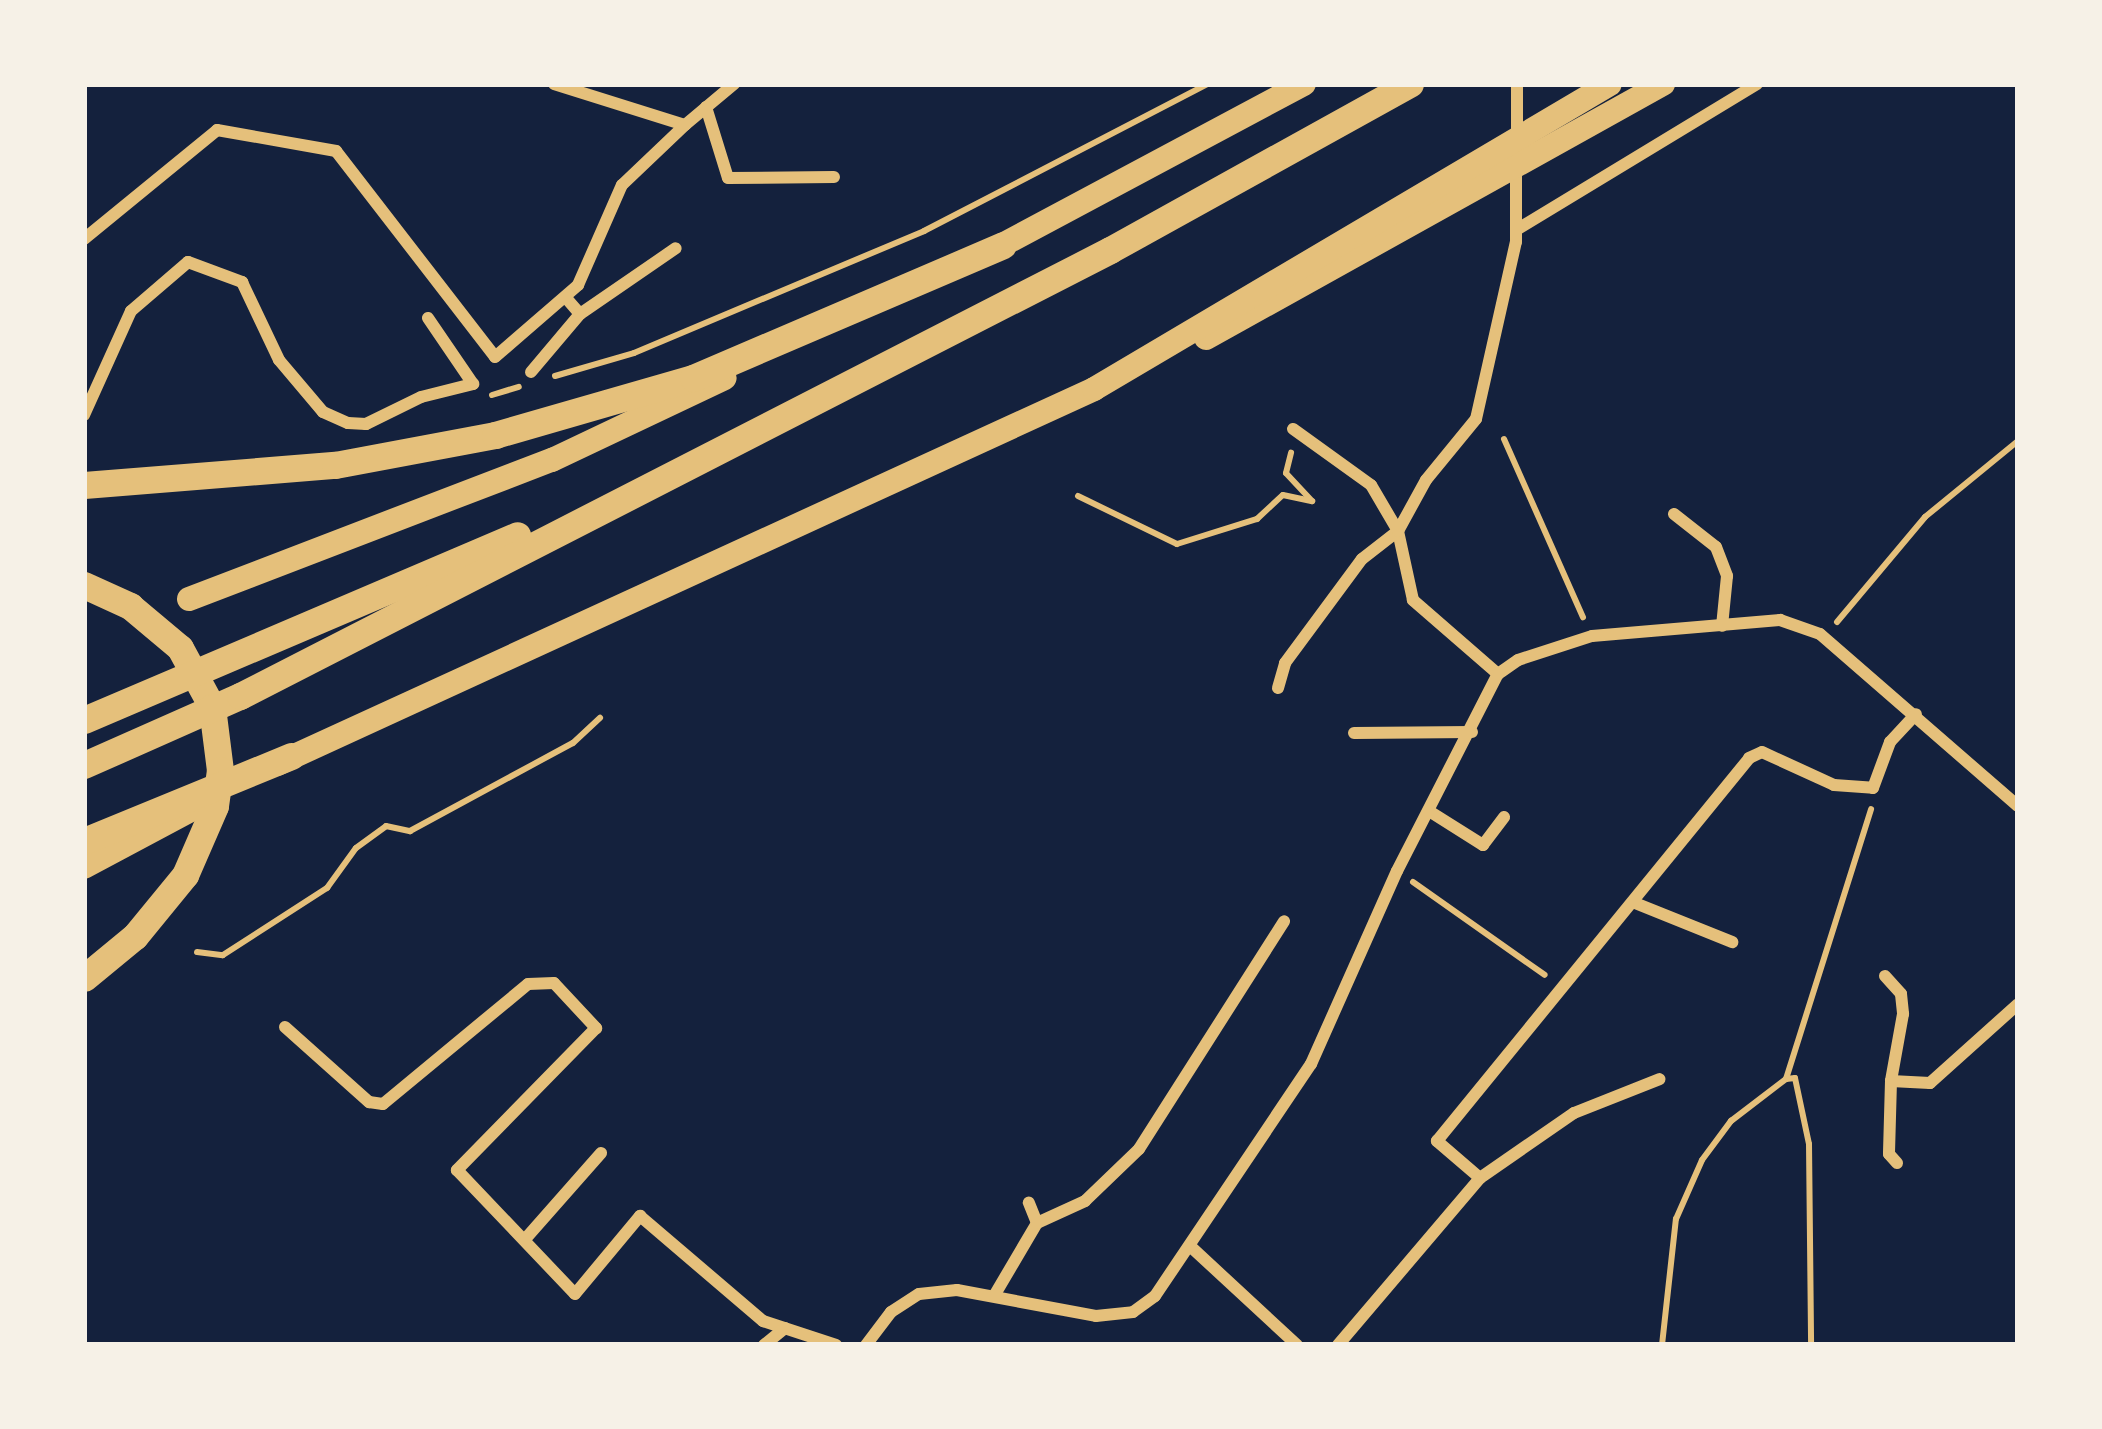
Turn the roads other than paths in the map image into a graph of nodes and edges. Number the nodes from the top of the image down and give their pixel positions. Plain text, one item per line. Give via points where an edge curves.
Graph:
1 (554, 84) edge
2 (734, 84) edge
3 (1279, 84) edge
4 (1304, 84) edge
5 (1410, 84) edge
6 (1517, 84) edge
7 (1610, 84) edge
8 (1663, 84) edge
9 (1756, 84) edge
10 (706, 107) junction
11 (1235, 116) junction
12 (686, 125) junction
13 (835, 177) dead end
14 (1516, 230) junction
15 (84, 238) edge
16 (1003, 245) junction
17 (676, 248) dead end
18 (566, 298) junction
19 (580, 314) junction
20 (428, 318) dead end
21 (531, 372) dead end
22 (1094, 389) junction
23 (789, 414) junction
24 (84, 415) edge
25 (1295, 430) road end
26 (84, 485) edge
27 (1675, 514) dead end
28 (1398, 531) junction
29 (84, 585) edge
30 (189, 599) dead end
31 (1722, 626) junction
32 (1498, 674) junction
33 (1278, 688) dead end
34 (1916, 714) junction
35 (84, 720) edge
36 (1472, 732) junction
37 (1354, 734) dead end
38 (291, 756) junction
39 (84, 765) edge
40 (2018, 806) edge
41 (1429, 811) junction
42 (1504, 817) dead end
43 (84, 841) edge
44 (84, 867) edge
45 (1635, 903) junction
46 (1284, 921) dead end
47 (1732, 942) dead end
48 (1885, 976) dead end
49 (84, 977) edge
50 (2018, 1004) edge
51 (285, 1027) dead end
52 (1660, 1079) dead end
53 (1891, 1082) junction
54 (601, 1153) dead end
55 (1897, 1163) dead end
56 (1480, 1178) junction
57 (1029, 1203) dead end
58 (1037, 1222) junction
59 (527, 1237) junction
60 (1190, 1246) junction
61 (994, 1296) junction
62 (785, 1328) junction
63 (764, 1345) edge
64 (836, 1345) edge
65 (866, 1345) edge
66 (1297, 1345) edge
67 (1338, 1345) edge

1 - 12 street
2 - 10 street
3 - 11 main road
4 - 11 main road
5 - 23 highway
6 - 14 street
7 - 22 main road
8 - 22 main road via 1262,313
9 - 14 street
10 - 12 street
10 - 13 street via 728,178
11 - 16 main road
12 - 18 street via 622,184
14 - 28 street via 1476,419 1426,480
15 - 18 street via 217,130 336,151 485,353 495,357
16 - 26 highway via 693,378 534,425 335,465
16 - 30 main road via 552,460
17 - 19 street
18 - 19 street
19 - 21 street
20 - 24 street via 473,384 366,424 348,423 323,412 279,360 242,282 188,262 131,311
22 - 38 main road
23 - 35 highway
23 - 39 highway via 240,696
25 - 28 street via 1371,485
27 - 31 street via 1716,547 1726,576
28 - 32 street via 1413,600
28 - 33 street via 1362,560 1285,663
29 - 49 highway via 156,624 198,674 212,707 220,770 215,806 185,874
31 - 32 street via 1592,636
31 - 34 street via 1780,620 1820,634
32 - 36 street
34 - 40 street
34 - 45 street via 1890,742 1873,788 1834,785 1762,752
36 - 37 street
36 - 41 street
38 - 43 highway
38 - 44 main road
41 - 42 street via 1483,845
41 - 60 street via 1312,1064
45 - 47 street
45 - 56 street via 1436,1141
46 - 58 street via 1139,1148 1085,1201
48 - 53 street via 1901,994 1903,1014
50 - 53 street via 1930,1083
51 - 59 street via 369,1102 383,1104 528,984 554,983 596,1028 457,1170
52 - 56 street via 1574,1113
53 - 55 street via 1889,1154
54 - 59 street
56 - 67 street
57 - 58 street
58 - 61 street
59 - 62 street via 575,1294 640,1216 763,1321
60 - 61 street via 1155,1296 1133,1312 1096,1316
60 - 66 street
61 - 65 street via 919,1294
62 - 63 street
62 - 64 street

